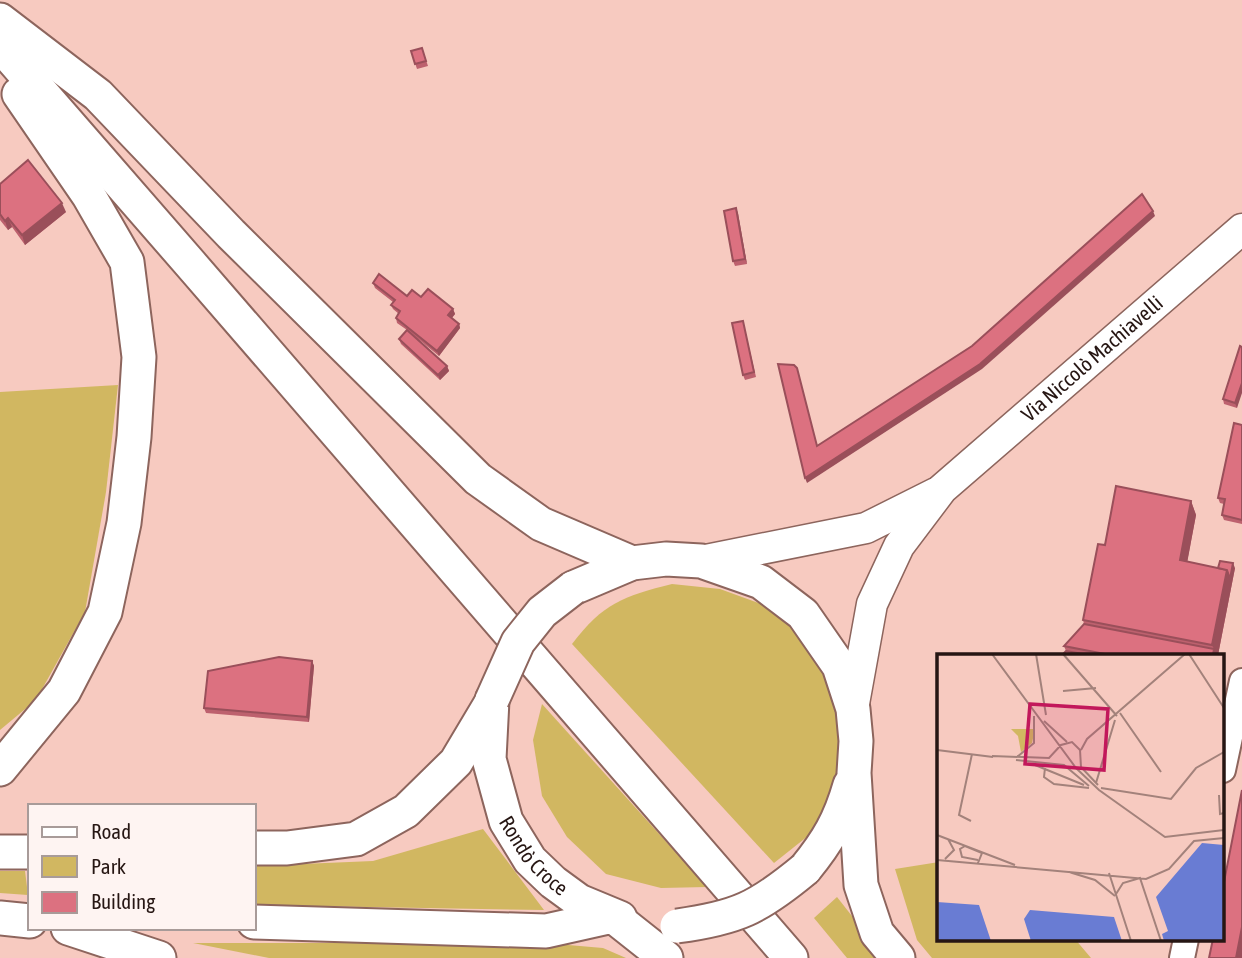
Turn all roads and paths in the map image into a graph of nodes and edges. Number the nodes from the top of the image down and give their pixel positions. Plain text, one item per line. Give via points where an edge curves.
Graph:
1 (0, 20) edge
2 (0, 45) edge
3 (0, 66) edge
4 (1242, 229) edge
5 (943, 489) junction
6 (701, 561) junction
7 (632, 563) junction
8 (1242, 681) edge
9 (492, 700) junction
10 (853, 709) junction
11 (1224, 765) edge
12 (0, 769) edge
13 (853, 773) junction
14 (256, 848) edge
15 (0, 852) edge
16 (28, 852) edge
17 (613, 916) junction
18 (0, 918) edge
19 (28, 921) edge
20 (256, 922) edge
21 (74, 930) edge
22 (1186, 940) edge
23 (159, 958) edge
24 (666, 958) edge
25 (791, 958) edge
26 (898, 958) edge
27 (1182, 958) edge

1 - 7 main road via 98,95 478,479 541,524
2 - 25 main road
3 - 12 main road via 89,196 127,262 139,357 124,523 105,612 64,691
4 - 5 street, Via Niccolò Machiavelli
5 - 6 street via 866,528
5 - 10 street via 899,546 872,604
6 - 7 main road
6 - 10 main road via 761,582 803,614 839,666
7 - 9 main road, bridge via 573,588 542,612 518,642
8 - 11 street
9 - 14 main road via 456,762 406,811 356,839
9 - 17 main road, Rondò Croce via 489,759 506,821 530,860 553,882 579,901
10 - 13 main road
13 - 17 main road, Rondò Croce, bridge via 841,816 825,844 805,869 774,895 715,921 677,926
13 - 26 main road via 861,885 877,933
15 - 16 main road
17 - 20 main road via 545,931
17 - 24 main road
18 - 19 main road
21 - 23 main road
22 - 27 street

